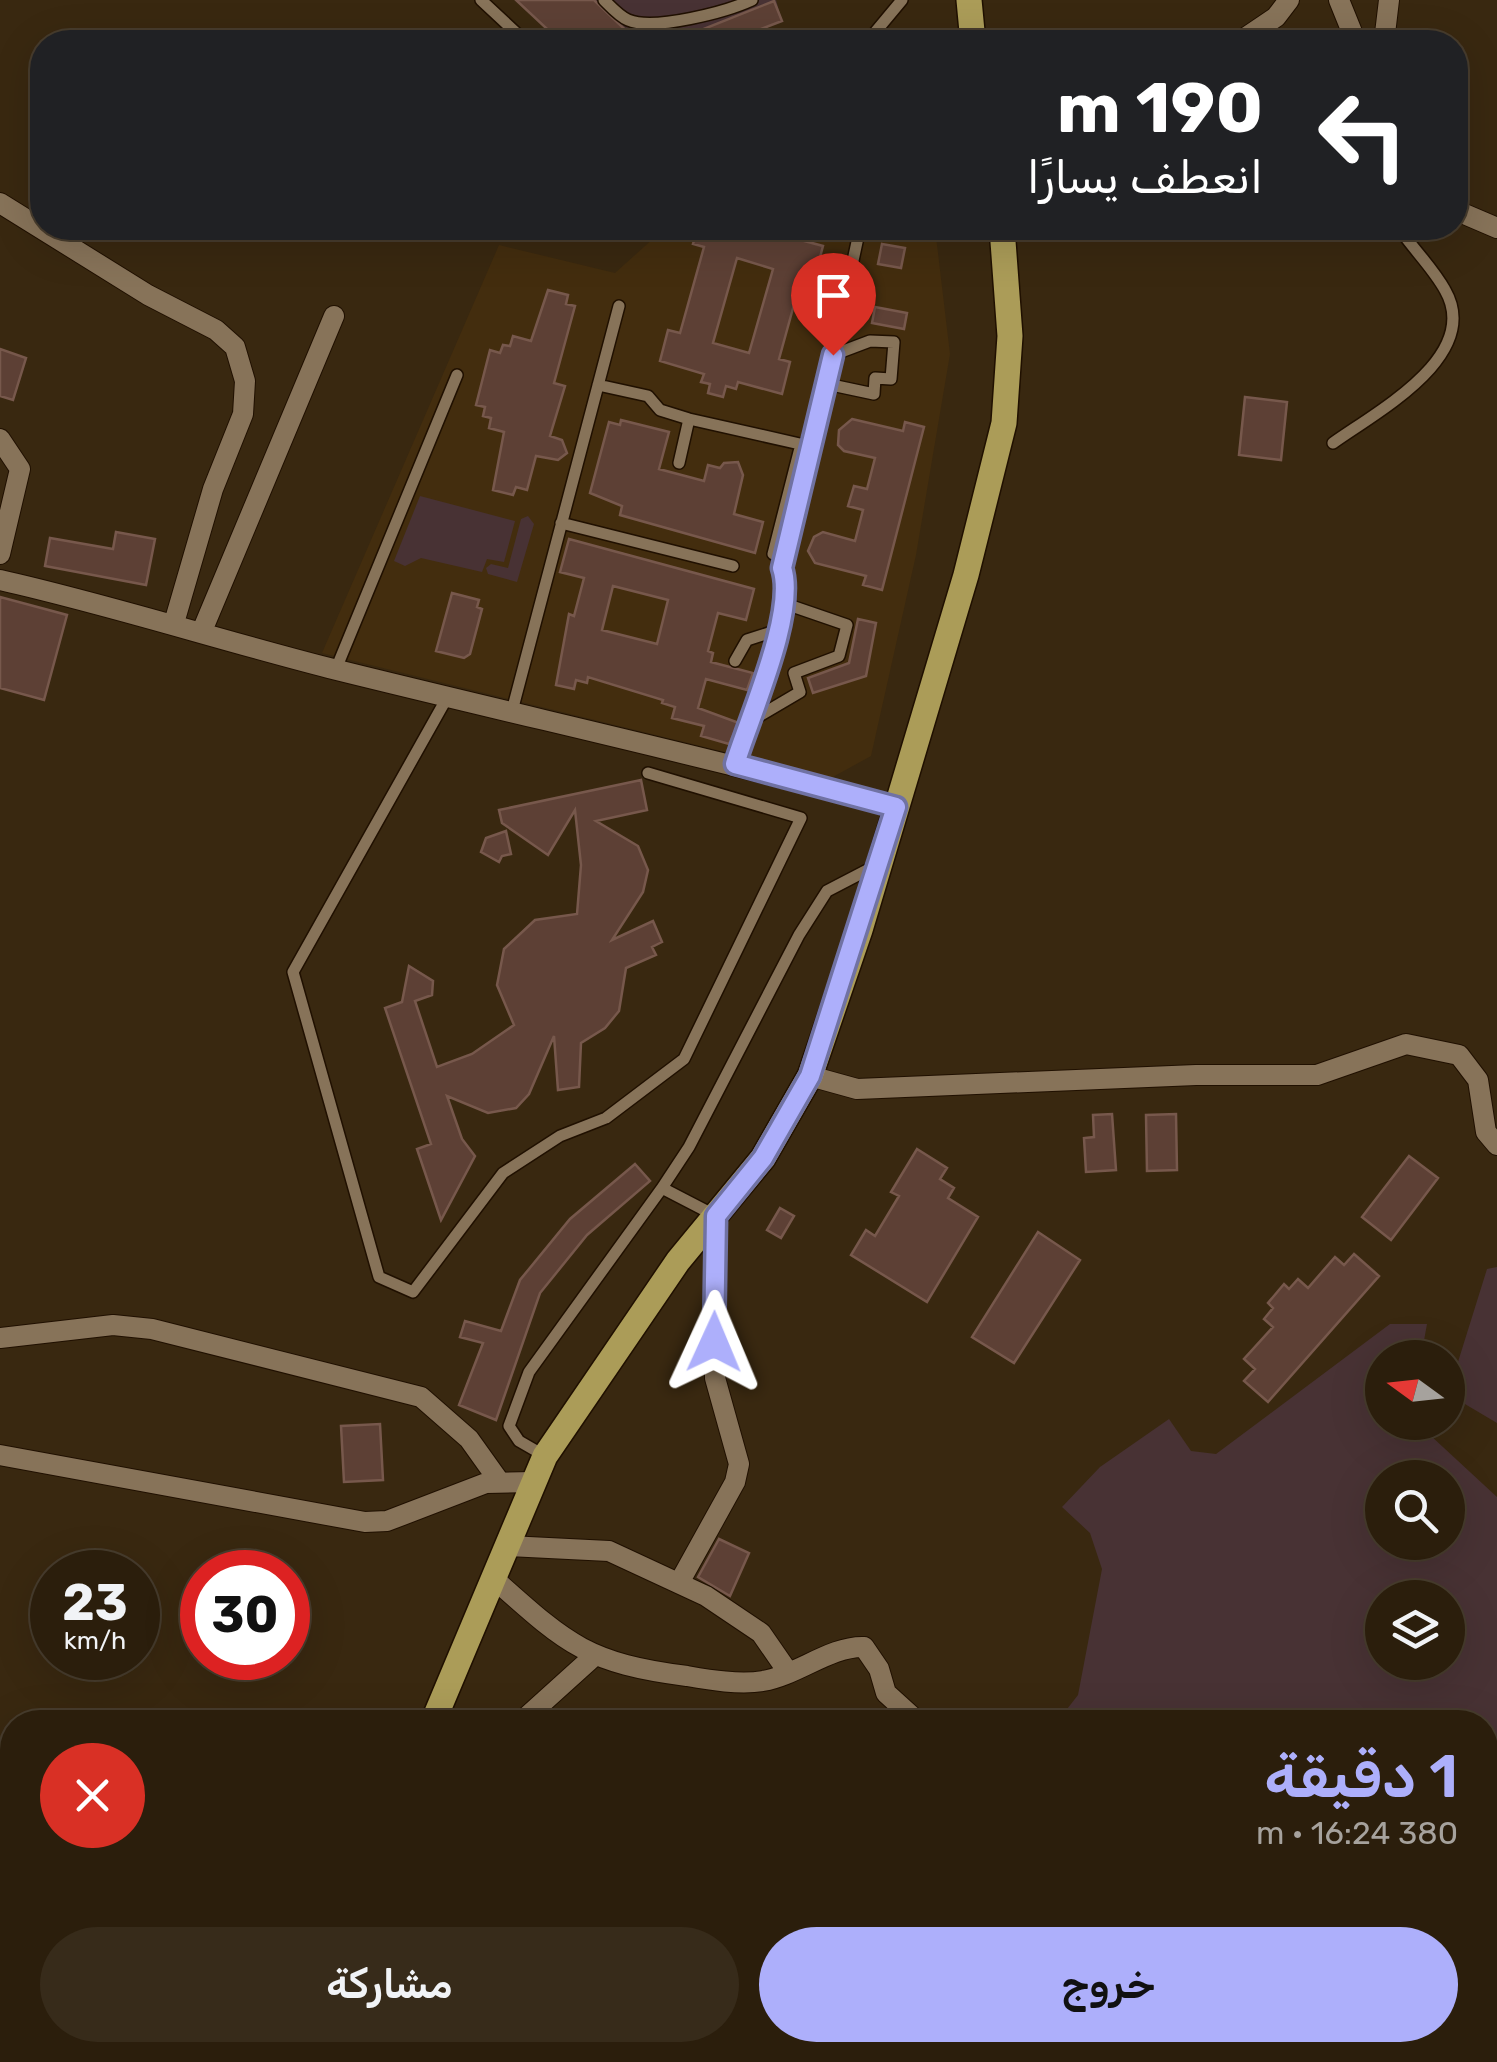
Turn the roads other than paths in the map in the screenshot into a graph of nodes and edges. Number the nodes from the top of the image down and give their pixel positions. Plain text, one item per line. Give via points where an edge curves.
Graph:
1 (481, 0) edge
2 (604, 0) edge
3 (752, 0) edge
4 (902, 0) edge
5 (969, 0) edge
6 (1288, 0) edge
7 (1340, 0) edge
8 (1389, 0) edge
9 (513, 30) edge
10 (877, 30) edge
11 (972, 30) edge
12 (1257, 30) edge
13 (1351, 30) edge
14 (1385, 30) edge
15 (0, 203) edge
16 (1468, 216) edge
17 (30, 222) edge
18 (1497, 228) edge
19 (59, 240) edge
20 (857, 240) edge
21 (1003, 240) edge
22 (1409, 240) edge
23 (619, 306) dead end
24 (334, 316) dead end
25 (833, 355) junction
26 (457, 375) dead end
27 (827, 384) junction
28 (598, 385) junction
29 (690, 419) junction
30 (0, 439) edge
31 (1334, 444) dead end
32 (807, 446) junction
33 (679, 463) dead end
34 (561, 523) junction
35 (0, 554) edge
36 (733, 566) dead end
37 (0, 580) edge
38 (783, 603) junction
39 (174, 623) junction
40 (778, 630) junction
41 (202, 631) junction
42 (735, 660) dead end
43 (336, 670) junction
44 (448, 696) junction
45 (512, 711) junction
46 (749, 722) junction
47 (735, 764) junction
48 (648, 773) dead end
49 (896, 807) junction
50 (877, 866) junction
51 (810, 1076) junction
52 (1497, 1145) edge
53 (662, 1188) junction
54 (716, 1216) junction
55 (0, 1338) edge
56 (0, 1455) edge
57 (544, 1456) junction
58 (499, 1481) junction
59 (534, 1482) junction
60 (508, 1546) junction
61 (494, 1578) junction
62 (679, 1584) junction
63 (594, 1658) junction
64 (788, 1672) junction
65 (438, 1710) edge
66 (535, 1710) edge
67 (905, 1710) edge

1 - 9 lane
2 - 3 lane via 630,22 643,22 698,17
4 - 10 lane
5 - 11 main road
6 - 12 street
7 - 13 street
8 - 14 street
15 - 17 street
16 - 18 street
19 - 39 street via 235,347 245,381 243,414
20 - 25 lane
21 - 49 main road via 1010,336 1004,423
22 - 31 lane via 1445,289 1451,332 1425,376
23 - 28 lane
24 - 41 street
25 - 27 lane
25 - 27 lane via 870,341 894,342 891,379 876,378 874,394
26 - 43 lane
27 - 32 lane
28 - 29 lane via 648,396 660,410
28 - 34 lane
29 - 32 lane
29 - 33 lane
30 - 35 street via 20,469
32 - 38 lane
34 - 36 lane
34 - 45 lane
37 - 39 street
38 - 40 lane
38 - 46 lane via 847,625 839,656 794,673 800,692
39 - 41 street
40 - 42 lane via 747,640
40 - 46 lane
41 - 43 street
43 - 44 street
44 - 45 street
44 - 48 lane via 293,972 379,1277 413,1292 503,1173 560,1136 606,1118 684,1059 801,818
45 - 47 street
46 - 47 lane
47 - 49 street
49 - 50 main road
50 - 51 main road
50 - 53 lane via 827,891
51 - 52 street via 857,1090 1317,1075 1406,1044 1459,1055 1478,1080 1486,1132
51 - 54 main road via 763,1158
53 - 54 lane
53 - 57 lane via 529,1372 509,1426 518,1441
54 - 57 main road via 652,1296
54 - 62 street via 715,1378 739,1464
55 - 58 street via 113,1325 152,1329 421,1397 469,1439
56 - 58 street via 365,1522 387,1521
57 - 59 main road
58 - 59 street
59 - 60 main road
60 - 61 main road
60 - 62 street via 609,1552
61 - 63 street
61 - 65 main road
62 - 64 street via 761,1633
63 - 64 street via 705,1679 762,1681
63 - 66 street
64 - 67 street via 844,1646 864,1647 886,1693

